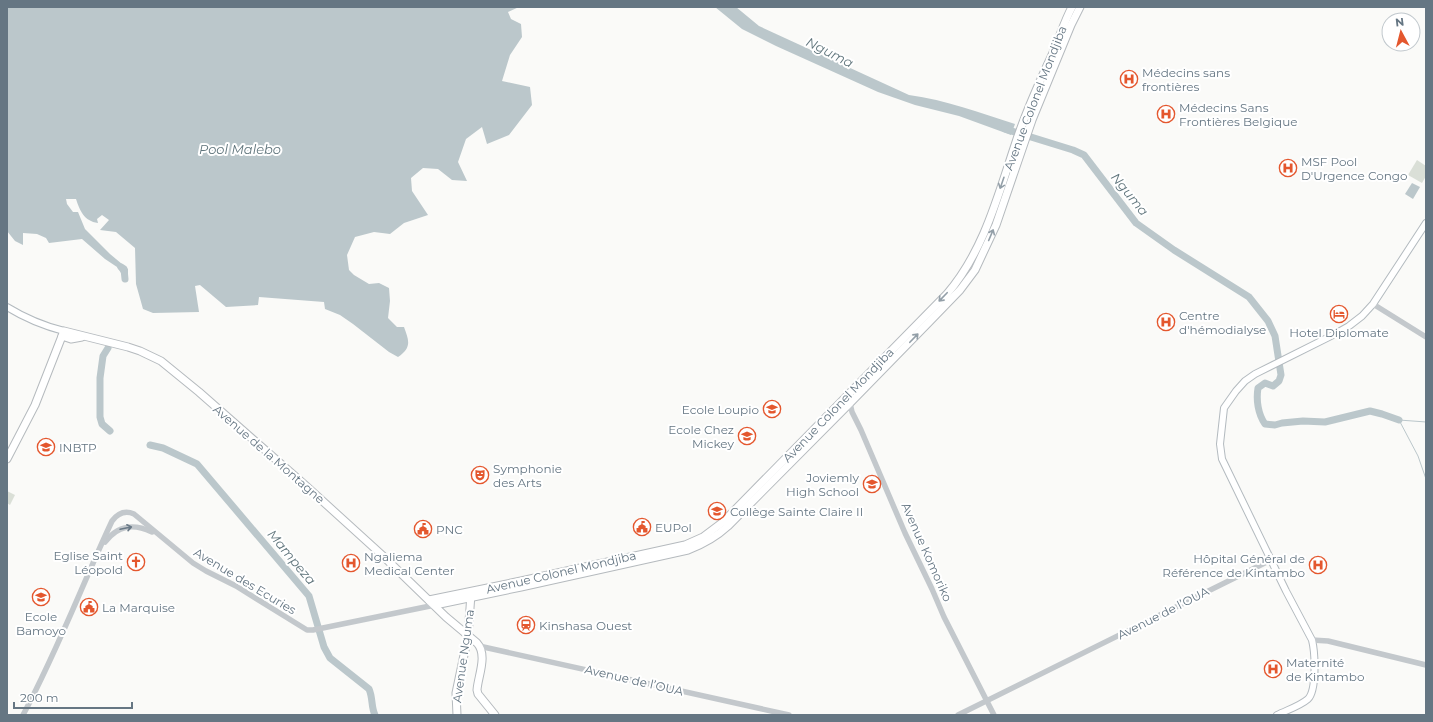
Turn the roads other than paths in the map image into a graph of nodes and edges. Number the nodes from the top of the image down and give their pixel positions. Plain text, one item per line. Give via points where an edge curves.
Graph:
1 (1072, 7) edge
2 (1080, 7) edge
3 (1426, 223) edge
4 (1373, 304) junction
5 (7, 306) edge
6 (63, 334) junction
7 (1426, 337) edge
8 (90, 338) junction
9 (71, 339) junction
10 (59, 347) junction
11 (845, 397) junction
12 (850, 403) junction
13 (7, 459) edge
14 (159, 535) junction
15 (100, 549) junction
16 (1271, 560) junction
17 (471, 595) junction
18 (432, 603) junction
19 (468, 636) junction
20 (1312, 640) junction
21 (479, 646) junction
22 (1426, 665) edge
23 (986, 701) junction
24 (23, 715) edge
25 (457, 715) edge
26 (495, 715) edge
27 (789, 715) edge
28 (958, 715) edge
29 (994, 715) edge
30 (1277, 715) edge

1 -> 11 main road, Avenue Colonel Mondjiba via 1014,146 980,244 968,265 947,294
12 -> 2 main road, Avenue Colonel Mondjiba via 960,290 975,270 996,225 1032,120
3 - 4 main road
4 - 7 street
4 - 16 main road via 1349,326 1255,374 1245,381 1224,408 1220,444 1222,459
5 - 6 main road
6 - 8 main road, Avenue de la Montagne
6 - 9 main road, Avenue de la Montagne
6 - 10 main road
8 - 9 main road, Avenue de la Montagne
8 - 18 main road, Avenue de la Montagne via 136,349 156,358 306,486
9 - 10 main road
10 - 13 main road via 35,405
11 - 12 street, Avenue Komoriko
11 - 17 main road, Avenue Colonel Mondjiba via 723,522 703,537 685,545
12 - 17 main road, Avenue Colonel Mondjiba via 728,526 704,544 688,550 549,581
12 - 23 street, Avenue Komoriko via 903,529
15 -> 14 street, Avenue des Ecuries via 114,533 129,527 136,526
14 - 15 street, Avenue des Ecuries via 134,514 122,513 112,521
14 - 18 street, Avenue des Ecuries via 180,554 206,571 236,586 307,630 414,609
15 - 24 street, Avenue des Ecuries
16 - 20 main road
16 - 23 street, Avenue de l’OUA
17 - 18 main road, Avenue Colonel Mondjiba
17 - 19 main road, Avenue Nguma
18 - 19 main road, Avenue de la Montagne
19 - 21 main road, Avenue de la Montagne
19 - 25 main road, Avenue Nguma via 456,693
20 - 22 street via 1328,641
20 - 30 main road via 1312,693 1305,701
21 - 26 main road via 482,660 477,690
21 - 27 street, Avenue de l’OUA
23 - 28 street, Avenue de l’OUA
23 - 29 street, Avenue Komoriko

